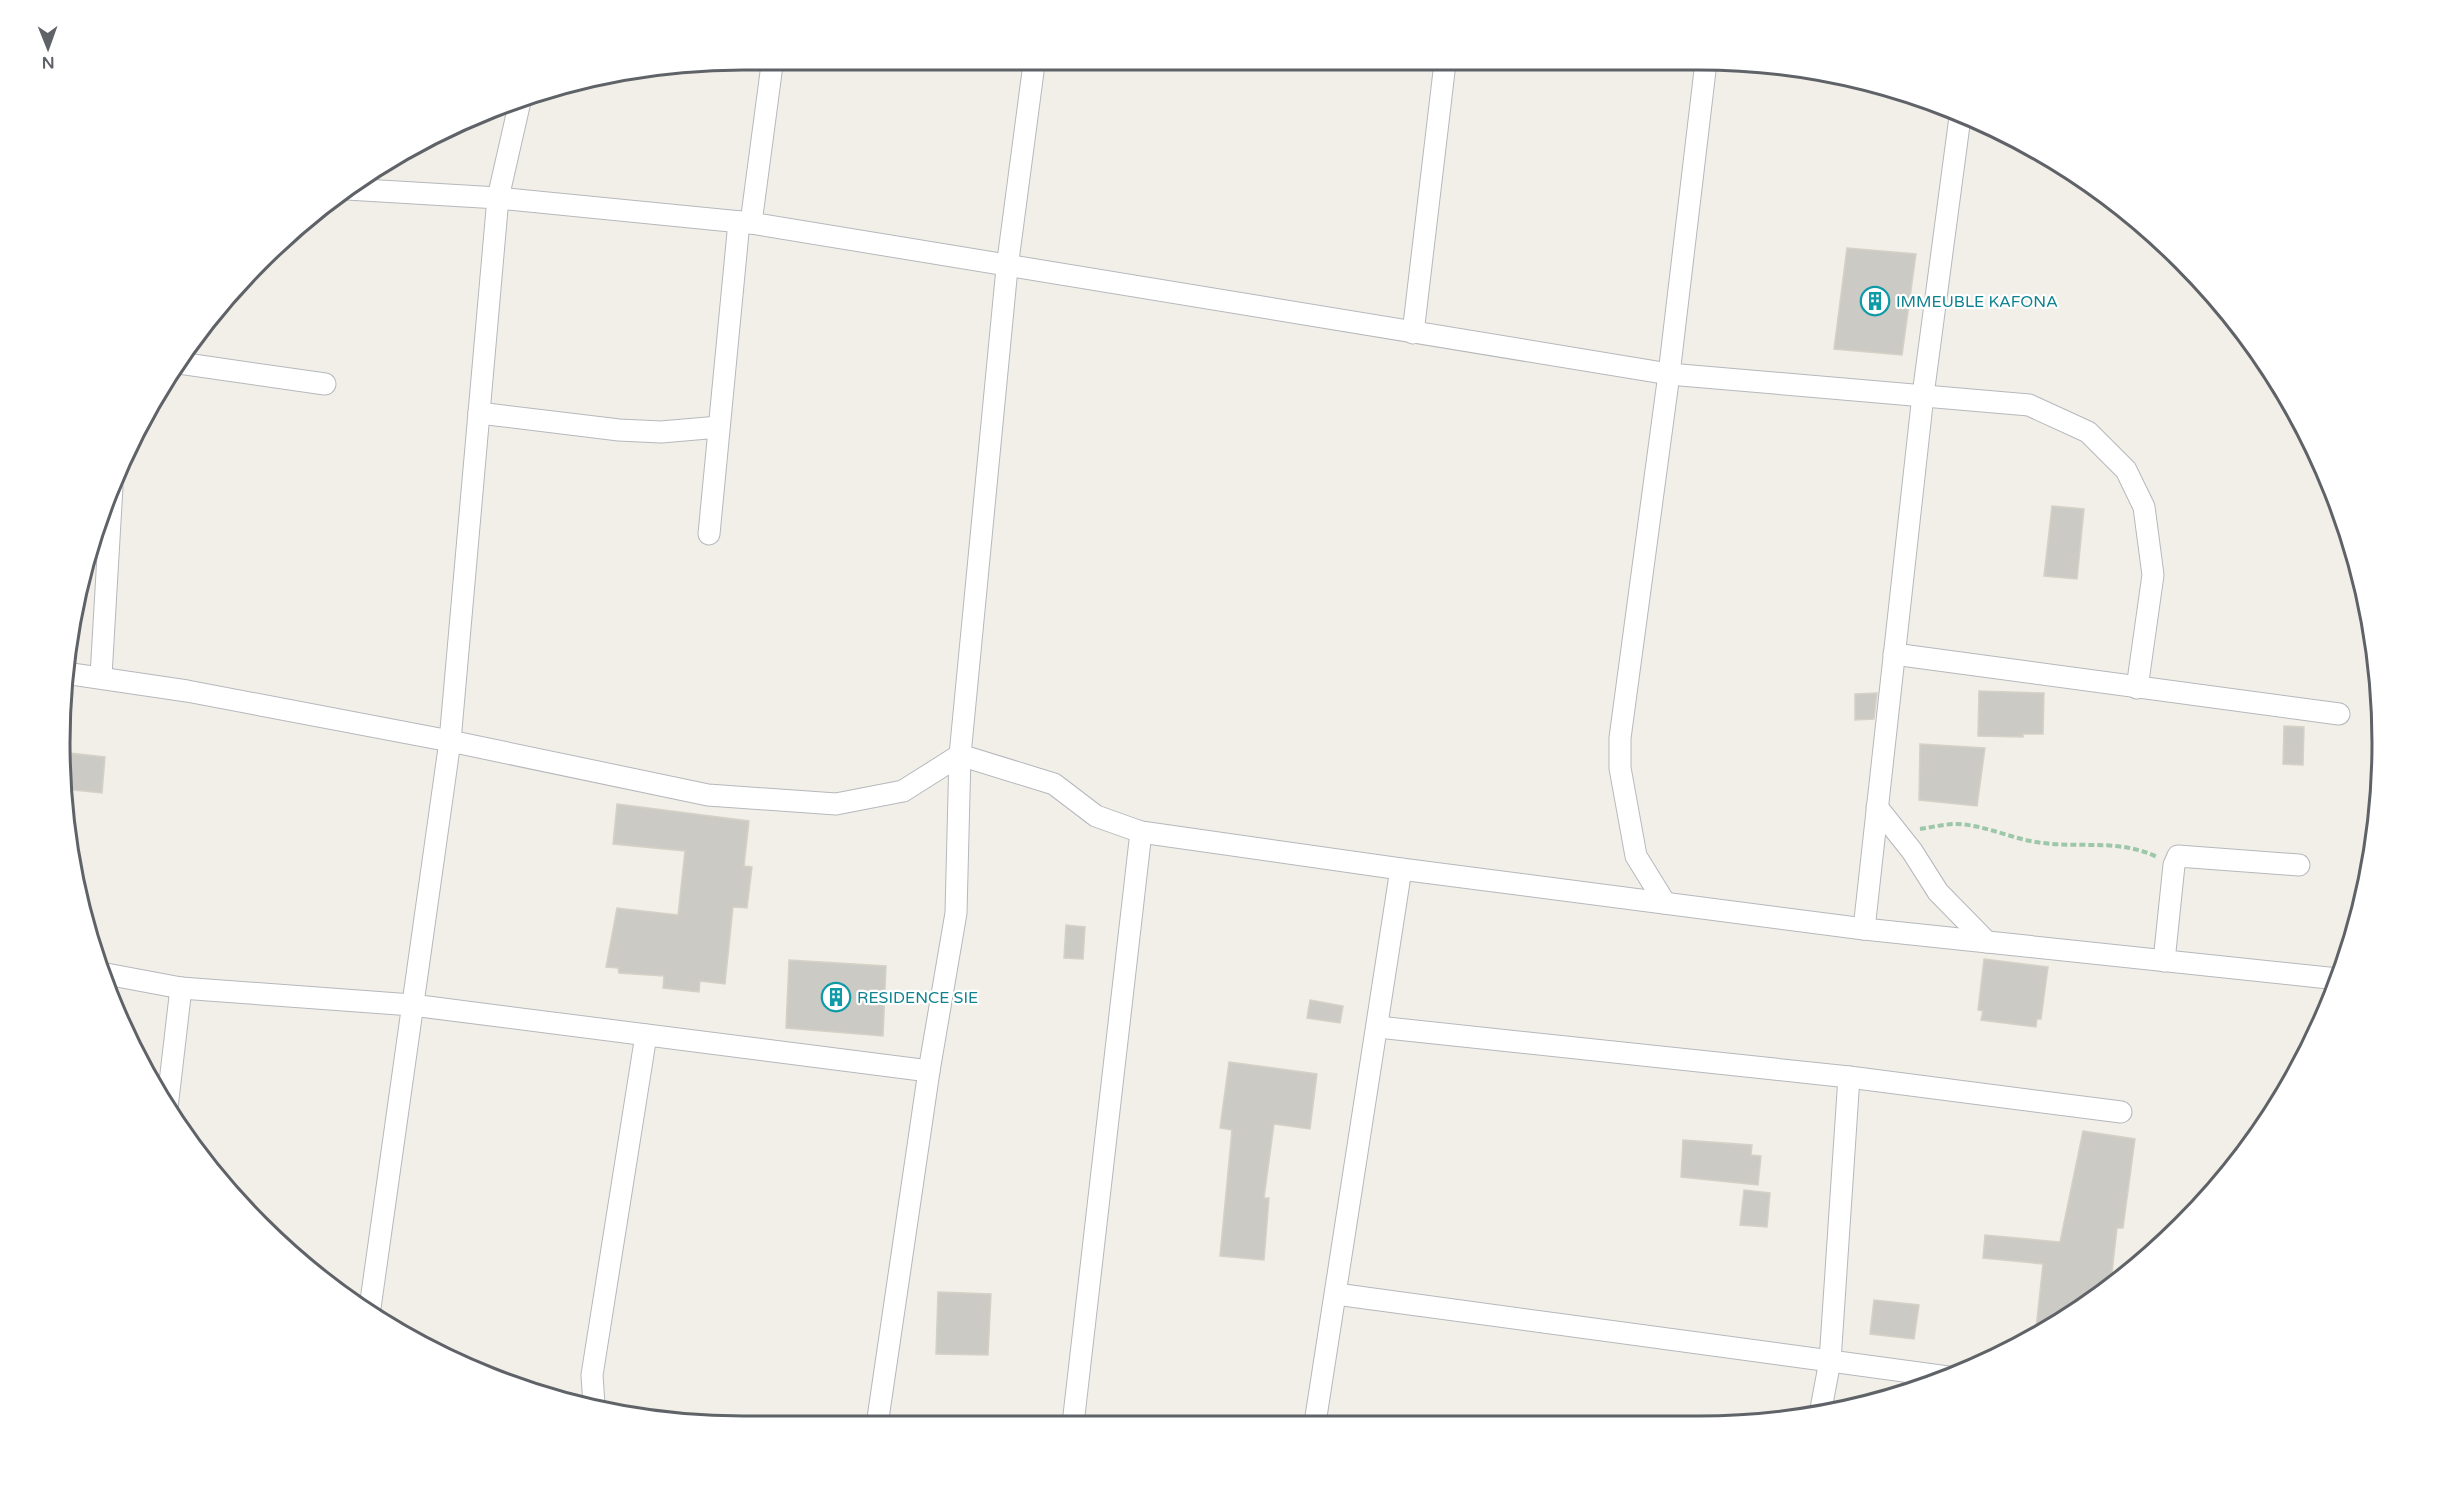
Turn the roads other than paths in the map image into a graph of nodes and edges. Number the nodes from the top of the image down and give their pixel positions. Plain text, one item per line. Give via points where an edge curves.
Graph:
1 (771, 70) edge
2 (1033, 70) edge
3 (1444, 70) edge
4 (1705, 70) edge
5 (518, 109) edge
6 (1959, 123) edge
7 (362, 190) edge
8 (498, 198) junction
9 (745, 223) junction
10 (1007, 268) junction
11 (1413, 333) junction
12 (188, 364) edge
13 (1669, 374) junction
14 (325, 384) dead end
15 (1923, 395) junction
16 (479, 413) junction
17 (719, 427) junction
18 (110, 516) edge
19 (709, 534) dead end
20 (1894, 654) junction
21 (74, 674) edge
22 (101, 676) junction
23 (2137, 688) junction
24 (2339, 714) dead end
25 (450, 741) junction
26 (960, 754) junction
27 (1877, 807) junction
28 (1141, 832) junction
29 (2299, 865) dead end
30 (1401, 869) junction
31 (1665, 903) junction
32 (1864, 928) junction
33 (1987, 942) junction
34 (2164, 961) junction
35 (112, 975) edge
36 (2329, 978) edge
37 (181, 988) junction
38 (412, 1005) junction
39 (1378, 1027) junction
40 (646, 1035) junction
41 (930, 1071) junction
42 (1849, 1077) junction
43 (169, 1093) edge
44 (2121, 1112) dead end
45 (1336, 1294) junction
46 (371, 1303) edge
47 (1830, 1361) junction
48 (1931, 1375) edge
49 (594, 1400) edge
50 (1822, 1405) edge
51 (878, 1416) edge
52 (1074, 1416) edge
53 (1316, 1416) edge

1 - 9 street
2 - 10 street
3 - 11 street
4 - 13 street
5 - 8 street
6 - 15 street
7 - 8 street
8 - 9 street
8 - 16 street
9 - 10 street
9 - 17 street
10 - 11 street
10 - 26 street
11 - 13 street
12 - 14 street
13 - 15 street
13 - 31 street via 1620,738 1636,856
15 - 20 street
15 - 23 street via 2029,405 2088,432 2126,470 2144,507 2153,575
16 - 17 street via 620,430 662,432
16 - 25 street
17 - 19 street
18 - 22 street
20 - 23 street
20 - 27 street
21 - 22 street
22 - 25 street
23 - 24 street
25 - 26 street via 708,795 836,804 903,791
25 - 38 street
26 - 28 street via 1054,784 1096,816
26 - 41 street via 956,913
27 - 32 street
27 - 33 street via 1938,892
28 - 30 street
28 - 52 street
29 - 34 street via 2178,856
30 - 31 street
30 - 39 street
31 - 32 street
32 - 33 street
33 - 34 street
34 - 36 street
35 - 37 street
37 - 38 street
37 - 43 street
38 - 40 street
38 - 46 street
39 - 42 street
39 - 45 street
40 - 41 street
40 - 49 street via 592,1375
41 - 51 street
42 - 44 street
42 - 47 street
45 - 47 street
45 - 53 street
47 - 48 street
47 - 50 street

